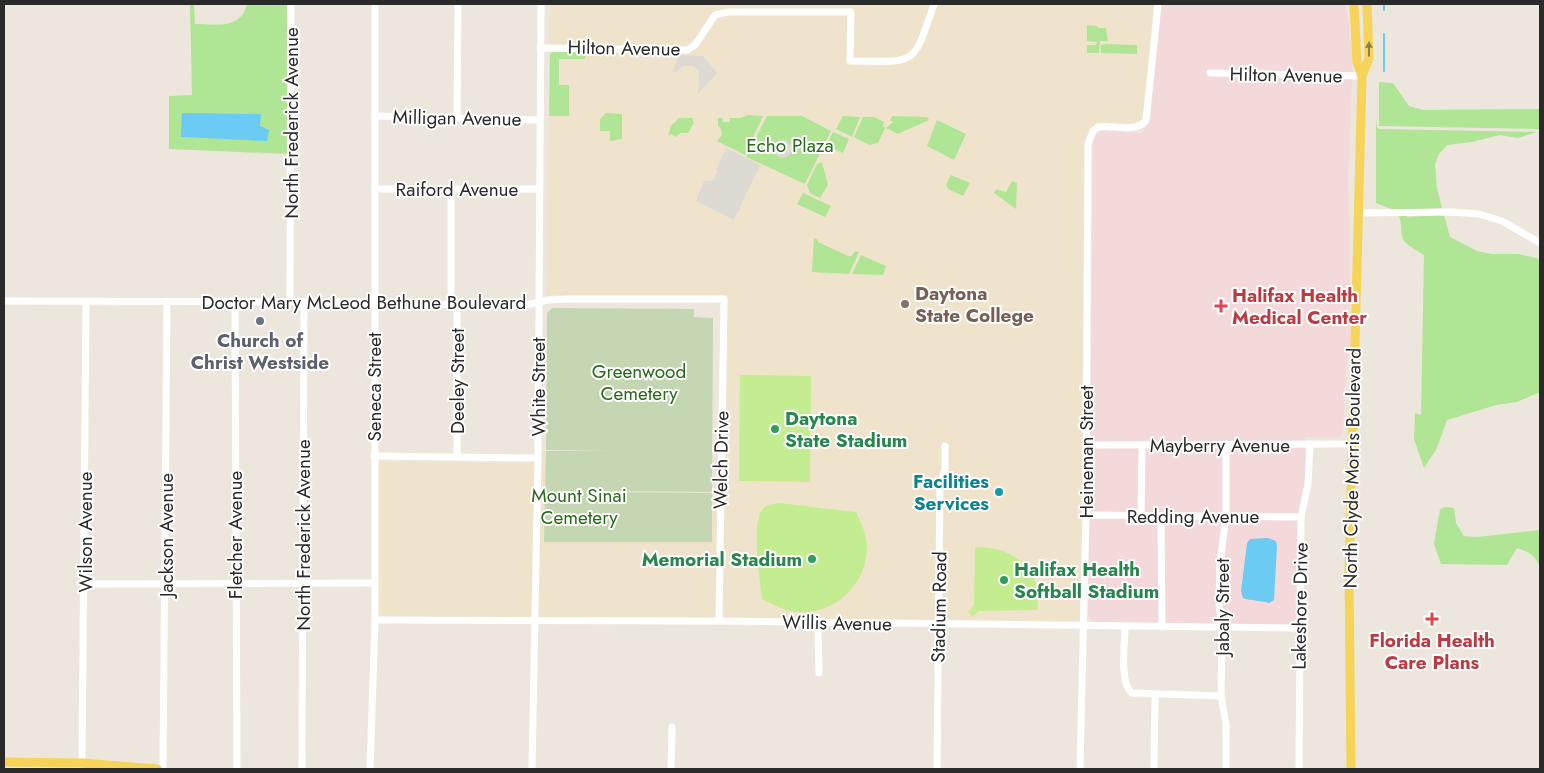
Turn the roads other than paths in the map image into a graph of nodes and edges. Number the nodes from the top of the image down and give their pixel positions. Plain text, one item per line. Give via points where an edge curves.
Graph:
1 (292, 4) edge
2 (375, 4) edge
3 (458, 4) edge
4 (541, 4) edge
5 (934, 4) edge
6 (1158, 4) edge
7 (1354, 4) edge
8 (1366, 4) edge
9 (779, 7) edge
10 (540, 48) junction
11 (1210, 73) dead end
12 (1362, 76) junction
13 (375, 116) junction
14 (457, 118) junction
15 (539, 120) junction
16 (375, 189) junction
17 (451, 189) junction
18 (539, 189) junction
19 (1358, 213) junction
20 (1540, 243) edge
21 (724, 299) joint
22 (4, 301) edge
23 (86, 301) junction
24 (167, 301) junction
25 (235, 302) junction
26 (290, 302) junction
27 (304, 302) junction
28 (374, 302) junction
29 (538, 303) junction
30 (454, 305) junction
31 (1226, 444) junction
32 (1310, 444) junction
33 (1353, 444) junction
34 (1086, 445) junction
35 (1142, 445) junction
36 (945, 446) dead end
37 (374, 456) junction
38 (457, 458) junction
39 (538, 458) junction
40 (1086, 515) junction
41 (1141, 516) junction
42 (1226, 516) junction
43 (1161, 517) junction
44 (1301, 517) junction
45 (374, 583) junction
46 (85, 584) junction
47 (166, 585) junction
48 (235, 585) junction
49 (303, 585) junction
50 (375, 620) junction
51 (536, 621) junction
52 (719, 621) junction
53 (818, 623) junction
54 (1084, 624) junction
55 (940, 625) junction
56 (1125, 626) junction
57 (1162, 627) junction
58 (1222, 628) junction
59 (1299, 628) junction
60 (819, 673) dead end
61 (1155, 694) junction
62 (1221, 696) junction
63 (672, 727) dead end
64 (4, 762) edge
65 (82, 763) junction
66 (157, 769) edge
67 (163, 769) edge
68 (237, 769) edge
69 (302, 769) edge
70 (370, 769) edge
71 (532, 769) edge
72 (672, 769) edge
73 (937, 769) edge
74 (1080, 769) edge
75 (1154, 769) edge
76 (1226, 769) edge
77 (1299, 769) edge
78 (1351, 769) edge

1 - 26 street, North Frederick Avenue
2 - 13 street, Seneca Street
3 - 14 street
4 - 10 street, White Street
5 - 9 street, Hilton Avenue via 918,48 906,60 896,62 850,61 851,12
6 - 34 street, Heineman Street via 1146,120 1137,128 1098,127 1090,136
7 - 12 main road, North Clyde Morris Boulevard via 1357,62
12 -> 8 main road, North Clyde Morris Boulevard via 1369,58
9 - 10 street, Hilton Avenue via 715,15 695,45 687,50
10 - 15 street, White Street
11 - 12 street, Hilton Avenue
12 - 19 main road, North Clyde Morris Boulevard
13 - 14 street, Milligan Avenue
13 - 16 street, Seneca Street
14 - 15 street, Milligan Avenue
15 - 18 street, White Street
16 - 17 street, Raiford Avenue
16 - 28 street, Seneca Street
17 - 18 street, Raiford Avenue
17 - 30 street, Deeley Street
18 - 29 street, White Street
19 - 20 street via 1472,213 1502,221
19 - 33 main road, North Clyde Morris Boulevard
21 - 29 street, Doctor Mary McLeod Bethune Boulevard via 561,299
21 - 52 street, Welch Drive
22 - 23 street, Doctor Mary McLeod Bethune Boulevard
23 - 24 street, Doctor Mary McLeod Bethune Boulevard
23 - 46 street, Wilson Avenue
24 - 25 street, Doctor Mary McLeod Bethune Boulevard
24 - 47 street, Jackson Avenue
25 - 26 street, Doctor Mary McLeod Bethune Boulevard
25 - 48 street, Fletcher Avenue
26 - 27 street, Doctor Mary McLeod Bethune Boulevard
27 - 28 street, Doctor Mary McLeod Bethune Boulevard
27 - 49 street, North Frederick Avenue
28 - 30 street, Doctor Mary McLeod Bethune Boulevard
28 - 37 street, Seneca Street
29 - 30 street, Doctor Mary McLeod Bethune Boulevard
29 - 39 street, White Street
30 - 38 street, Deeley Street
31 - 32 street, Mayberry Avenue
31 - 35 street, Mayberry Avenue
31 - 42 street, Jabaly Street
32 - 33 street, Mayberry Avenue
32 - 44 street, Lakeshore Drive via 1308,484
33 - 78 main road, North Clyde Morris Boulevard via 1349,569
34 - 35 street, Mayberry Avenue
34 - 40 street, Heineman Street
35 - 41 street
36 - 55 street, Stadium Road via 945,469 940,484
37 - 38 street
37 - 45 street, Seneca Street
38 - 39 street
39 - 51 street, White Street
40 - 41 street, Redding Avenue
40 - 54 street, Heineman Street
41 - 43 street, Redding Avenue
42 - 43 street, Redding Avenue
42 - 44 street, Redding Avenue
42 - 58 street, Jabaly Street via 1220,564
43 - 57 street
44 - 59 street, Lakeshore Drive
45 - 49 street
45 - 50 street, Seneca Street
46 - 47 street
46 - 65 street, Wilson Avenue
47 - 48 street
47 - 67 street, Jackson Avenue
48 - 49 street
48 - 68 street, Fletcher Avenue
49 - 69 street, North Frederick Avenue
50 - 51 street, Willis Avenue
50 - 70 street, Seneca Street
51 - 52 street, Willis Avenue
51 - 71 street, White Street
52 - 53 street, Willis Avenue
53 - 55 street, Willis Avenue
53 - 60 street
54 - 55 street, Willis Avenue
54 - 56 street, Willis Avenue
54 - 74 street, Heineman Street
55 - 73 street, Stadium Road
56 - 57 street, Willis Avenue
56 - 61 street via 1125,684 1132,693
57 - 58 street, Willis Avenue
58 - 59 street, Willis Avenue
58 - 62 street, Jabaly Street
59 - 77 street, Lakeshore Drive
61 - 62 street
61 - 75 street
62 - 76 street, Jabaly Street via 1226,724
63 - 72 street
64 - 65 main road
65 - 66 main road

